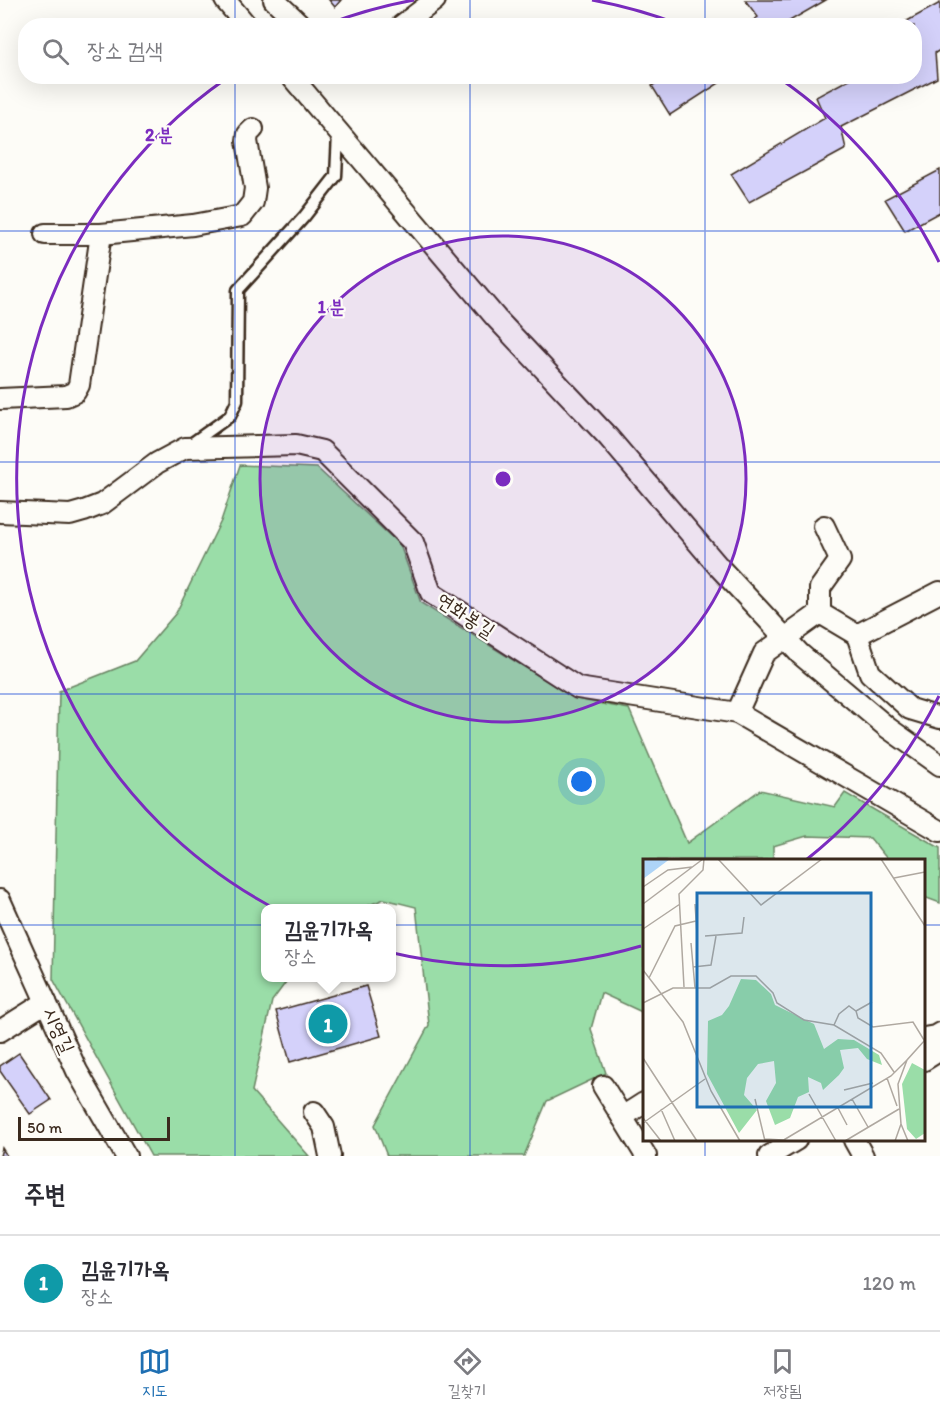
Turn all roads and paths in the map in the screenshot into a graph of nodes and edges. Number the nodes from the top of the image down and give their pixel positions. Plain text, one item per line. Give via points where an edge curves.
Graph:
1 (225, 0) edge
2 (274, 0) edge
3 (435, 0) edge
4 (240, 18) edge
5 (293, 18) edge
6 (411, 18) edge
7 (298, 84) edge
8 (253, 129) dead end
9 (339, 131) junction
10 (45, 234) dead end
11 (101, 234) junction
12 (0, 399) edge
13 (185, 448) junction
14 (0, 512) edge
15 (824, 526) dead end
16 (940, 592) edge
17 (820, 613) junction
18 (857, 635) junction
19 (785, 638) junction
20 (737, 713) junction
21 (940, 718) edge
22 (940, 765) edge
23 (940, 831) edge
24 (0, 900) edge
25 (46, 1002) junction
26 (0, 1032) edge
27 (940, 1033) edge
28 (925, 1038) edge
29 (940, 1050) edge
30 (925, 1059) edge
31 (603, 1086) dead end
32 (643, 1104) edge
33 (314, 1112) dead end
34 (622, 1117) junction
35 (794, 1141) edge
36 (855, 1141) edge
37 (126, 1156) edge
38 (330, 1156) edge
39 (646, 1156) edge
40 (769, 1156) edge
41 (863, 1156) edge

1 - 4 street
2 - 5 street
3 - 6 street
7 - 9 street
8 - 11 street via 247,141 255,188 253,202 242,216
9 - 13 lane via 336,176 238,290 237,401 230,416
9 - 19 street via 496,318 609,438
10 - 11 street
11 - 12 street via 75,392 66,396
13 - 14 street, 연화봉길 via 102,504 84,511 70,515
13 - 20 street, 연화봉길 via 296,445 322,451 413,542 431,593 578,688
15 - 17 street via 840,560 820,588
16 - 18 street
17 - 18 street
17 - 19 street
18 - 21 street via 870,673 910,709
19 - 20 street via 764,653
19 - 22 street via 888,728
20 - 23 street, 연화봉길
24 - 25 street, 시영길
25 - 26 street
25 - 37 street, 시영길 via 77,1071
27 - 28 street
29 - 30 street
31 - 34 street
32 - 34 street
33 - 38 street via 324,1126
34 - 39 street
35 - 40 street
36 - 41 street

